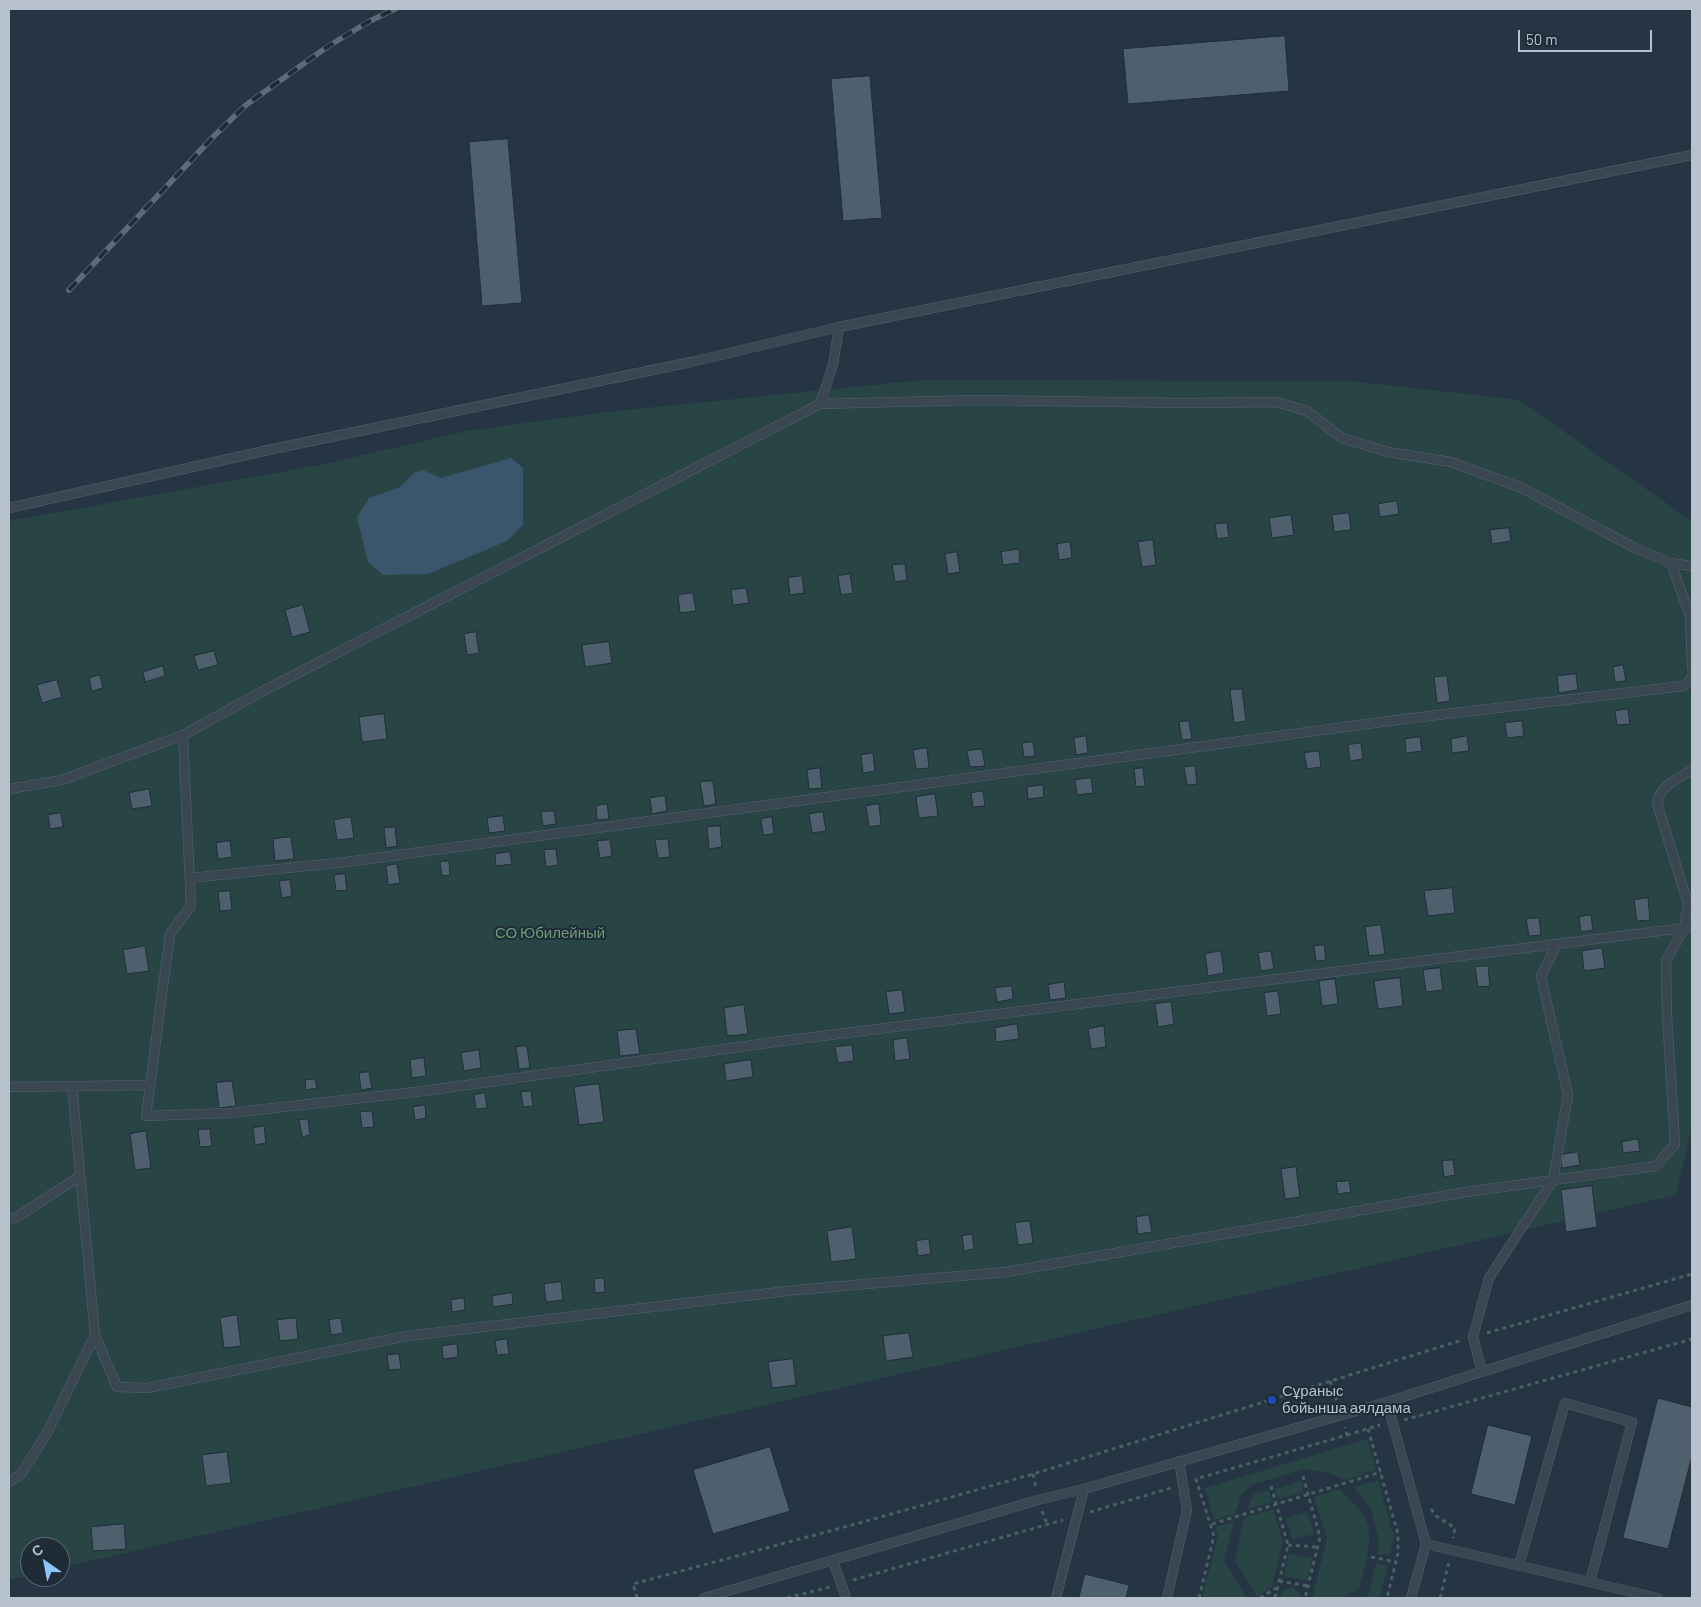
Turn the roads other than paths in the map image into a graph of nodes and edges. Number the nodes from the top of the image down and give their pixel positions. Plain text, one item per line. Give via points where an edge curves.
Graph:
1 (1692, 155) edge
2 (839, 327) junction
3 (820, 404) junction
4 (9, 508) edge
5 (1671, 563) junction
6 (1692, 566) edge
7 (1692, 668) edge
8 (1692, 676) edge
9 (183, 735) junction
10 (1692, 770) edge
11 (9, 789) edge
12 (190, 878) junction
13 (1688, 927) edge
14 (1557, 944) junction
15 (150, 1085) junction
16 (72, 1086) junction
17 (9, 1087) edge
18 (80, 1176) junction
19 (1553, 1180) junction
20 (9, 1219) edge
21 (1692, 1305) edge
22 (95, 1335) junction
23 (1482, 1372) junction
24 (1387, 1402) junction
25 (1179, 1461) junction
26 (9, 1482) edge
27 (1084, 1489) junction
28 (1426, 1544) junction
29 (833, 1561) junction
30 (1519, 1565) junction
31 (1590, 1582) junction
32 (704, 1598) edge
33 (846, 1598) edge
34 (1056, 1598) edge
35 (1168, 1598) edge
36 (1411, 1598) edge
37 (1658, 1598) edge

1 - 2 lane
2 - 3 lane via 833,365
2 - 4 lane via 691,362 272,449
3 - 5 lane via 975,400 1276,402 1307,410 1342,438 1388,452 1451,462 1522,488 1635,548
3 - 9 lane
5 - 6 lane
5 - 7 lane via 1690,616
8 - 12 lane via 1683,686 1404,720 355,860
9 - 11 lane via 62,780
9 - 12 lane
10 - 13 lane via 1667,785 1659,793 1657,803 1688,904
12 - 15 lane via 191,906 170,934
13 - 14 lane
13 - 19 lane via 1666,961 1675,1144 1656,1166
14 - 15 lane via 782,1041 424,1091 230,1113 146,1116
14 - 19 lane via 1541,976 1568,1095
15 - 16 lane
16 - 17 lane
16 - 18 lane
18 - 20 lane
18 - 22 lane
19 - 22 lane via 1457,1193 1006,1272 796,1290 407,1336 147,1388 117,1387
19 - 23 lane via 1489,1278 1472,1337
21 - 23 lane
22 - 26 lane via 47,1433 21,1474
23 - 24 lane
24 - 25 lane
24 - 28 lane
25 - 27 lane
25 - 35 lane via 1187,1510
27 - 29 lane
27 - 34 lane
28 - 30 lane
28 - 36 lane
29 - 32 lane
29 - 33 lane
30 - 31 lane
30 - 31 lane via 1565,1403 1632,1422
31 - 37 lane

